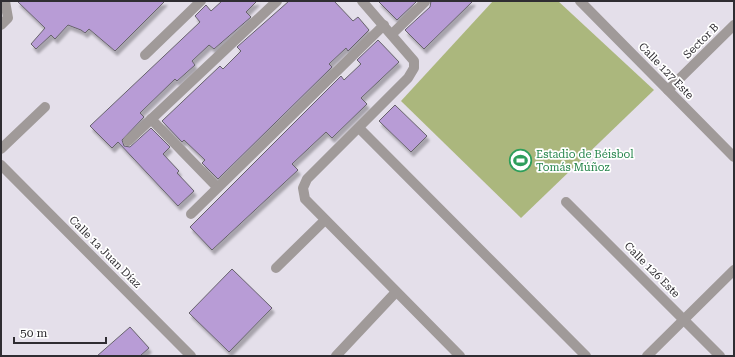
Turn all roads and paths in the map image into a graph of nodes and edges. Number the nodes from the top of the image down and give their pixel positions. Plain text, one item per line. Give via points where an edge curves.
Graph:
1 (5, 1) edge
2 (201, 1) edge
3 (277, 1) edge
4 (362, 1) edge
5 (580, 1) edge
6 (425, 2) edge
7 (1, 25) edge
8 (384, 25) junction
9 (734, 25) edge
10 (392, 34) junction
11 (145, 55) dead end
12 (668, 90) junction
13 (45, 107) dead end
14 (151, 119) junction
15 (359, 128) junction
16 (128, 141) dead end
17 (1, 149) edge
18 (734, 157) edge
19 (1, 165) edge
20 (217, 187) junction
21 (566, 202) dead end
22 (191, 214) dead end
23 (325, 220) junction
24 (276, 268) dead end
25 (734, 270) edge
26 (396, 292) junction
27 (684, 319) junction
28 (191, 356) edge
29 (336, 356) edge
30 (460, 356) edge
31 (586, 356) edge
32 (646, 356) edge
33 (720, 356) edge

1 - 7 street via 8,18
2 - 11 street
3 - 14 street
4 - 8 street
5 - 12 street, Calle 127 Este
6 - 10 street
8 - 10 street
8 - 20 street
9 - 12 street, Sector B
10 - 15 street via 414,61 414,68 408,78
12 - 18 street, Calle 127 Este
13 - 17 street
14 - 16 street
14 - 20 street
15 - 23 street via 307,179 303,188 304,199
15 - 31 street
19 - 28 street, Calle 1a Juan Díaz
20 - 22 street
21 - 27 street, Calle 126 Este
23 - 24 street
23 - 26 street
25 - 27 street
26 - 29 street
26 - 30 street
27 - 32 street
27 - 33 street, Calle 126 Este

